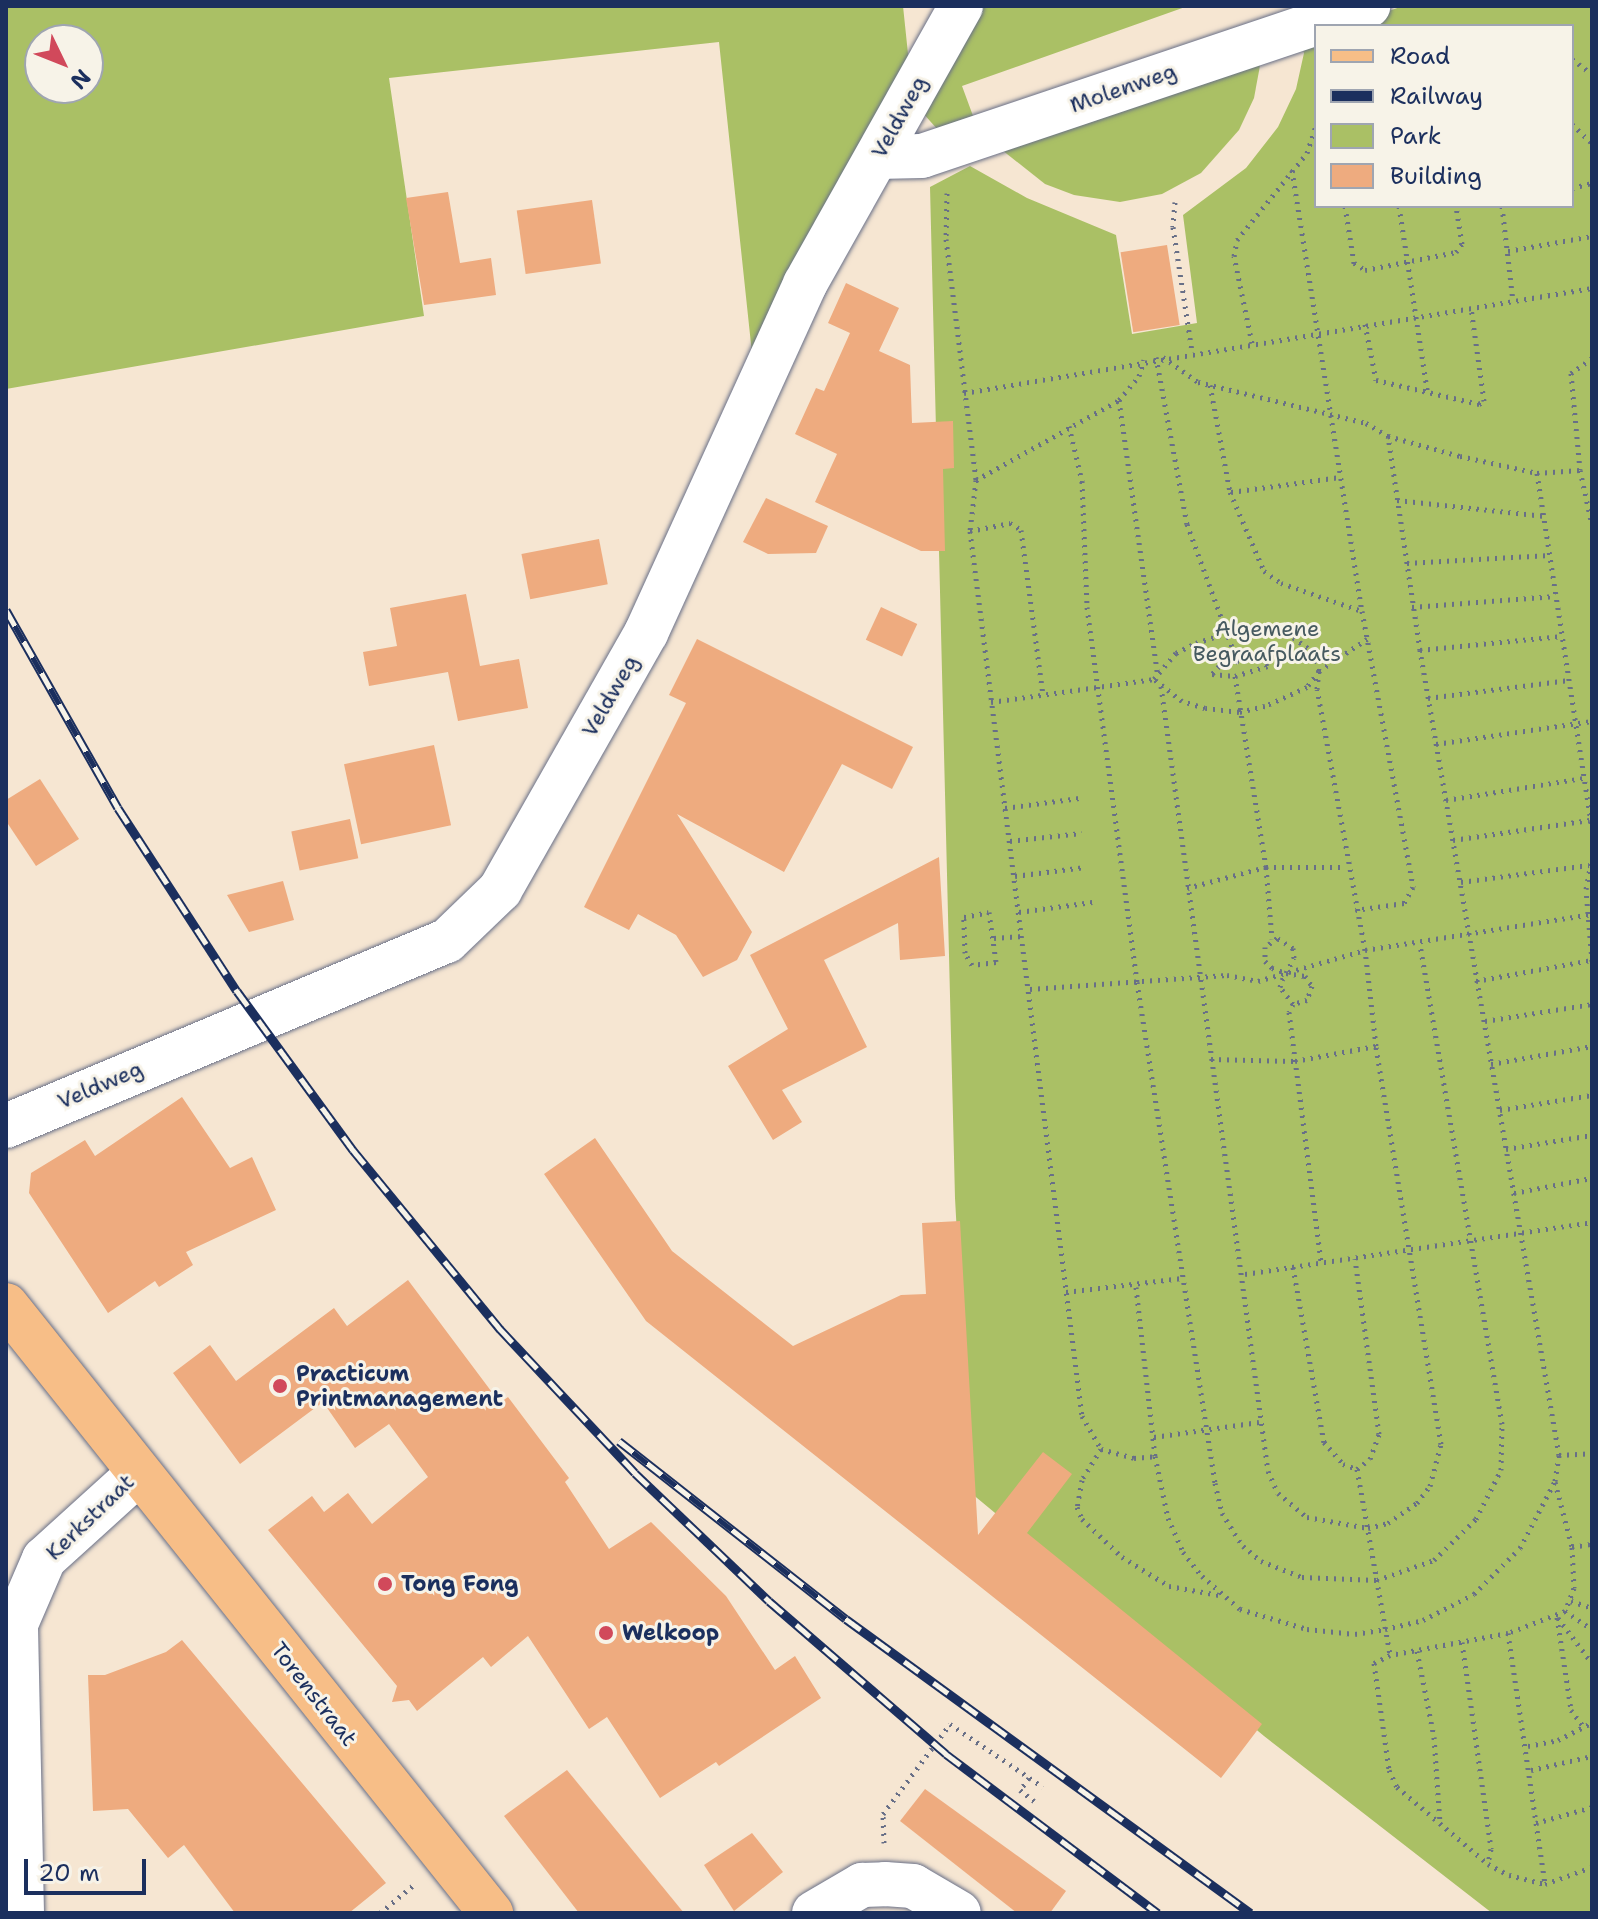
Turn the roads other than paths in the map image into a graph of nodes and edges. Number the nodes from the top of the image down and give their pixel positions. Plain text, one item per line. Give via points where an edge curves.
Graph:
1 (961, 6) edge
2 (1368, 6) edge
3 (1314, 24) edge
4 (1315, 24) edge
5 (877, 157) junction
6 (6, 1126) edge
7 (6, 1305) edge
8 (139, 1473) junction
9 (22, 1913) edge
10 (491, 1913) edge
11 (814, 1913) edge
12 (959, 1913) edge

1 - 5 street, Veldweg
2 - 4 street, Molenweg
3 - 5 street, Molenweg via 922,156
5 - 6 street, Veldweg via 805,284 646,633 500,890 447,941
7 - 8 main road, Kerkstraat
8 - 9 street, Kerkstraat via 44,1559 16,1624
8 - 10 main road, Torenstraat
11 - 12 street via 862,1885 885,1884 913,1886

